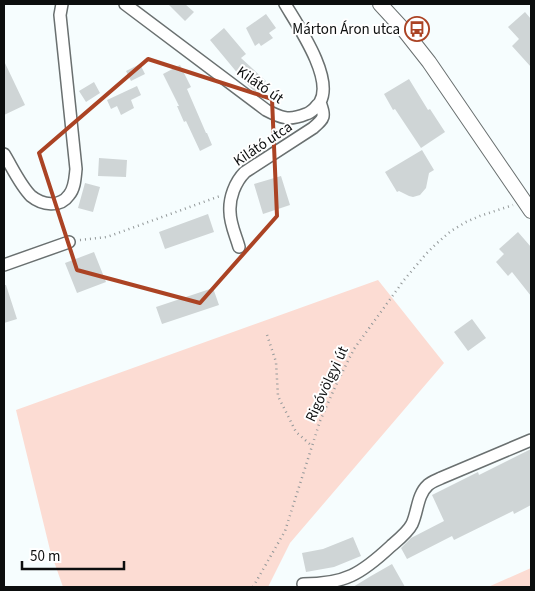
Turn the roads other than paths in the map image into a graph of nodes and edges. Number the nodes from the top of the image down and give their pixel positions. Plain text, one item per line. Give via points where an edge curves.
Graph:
1 (62, 4) edge
2 (125, 4) edge
3 (286, 4) edge
4 (380, 4) edge
5 (320, 102) junction
6 (4, 154) edge
7 (528, 206) edge
8 (69, 242) road end
9 (239, 247) dead end
10 (4, 265) edge
11 (531, 440) edge
12 (303, 584) dead end

1 - 6 street via 60,15 76,170 69,195 61,203 39,202 21,183
2 - 5 street, Kilátó út via 281,118 296,118 310,113
3 - 5 street via 322,74 324,89
4 - 7 street via 429,62
5 - 9 street, Kilátó utca via 324,114 322,121 238,178 230,213
8 - 10 street
11 - 12 street via 428,485 420,495 411,526 374,562 338,581

